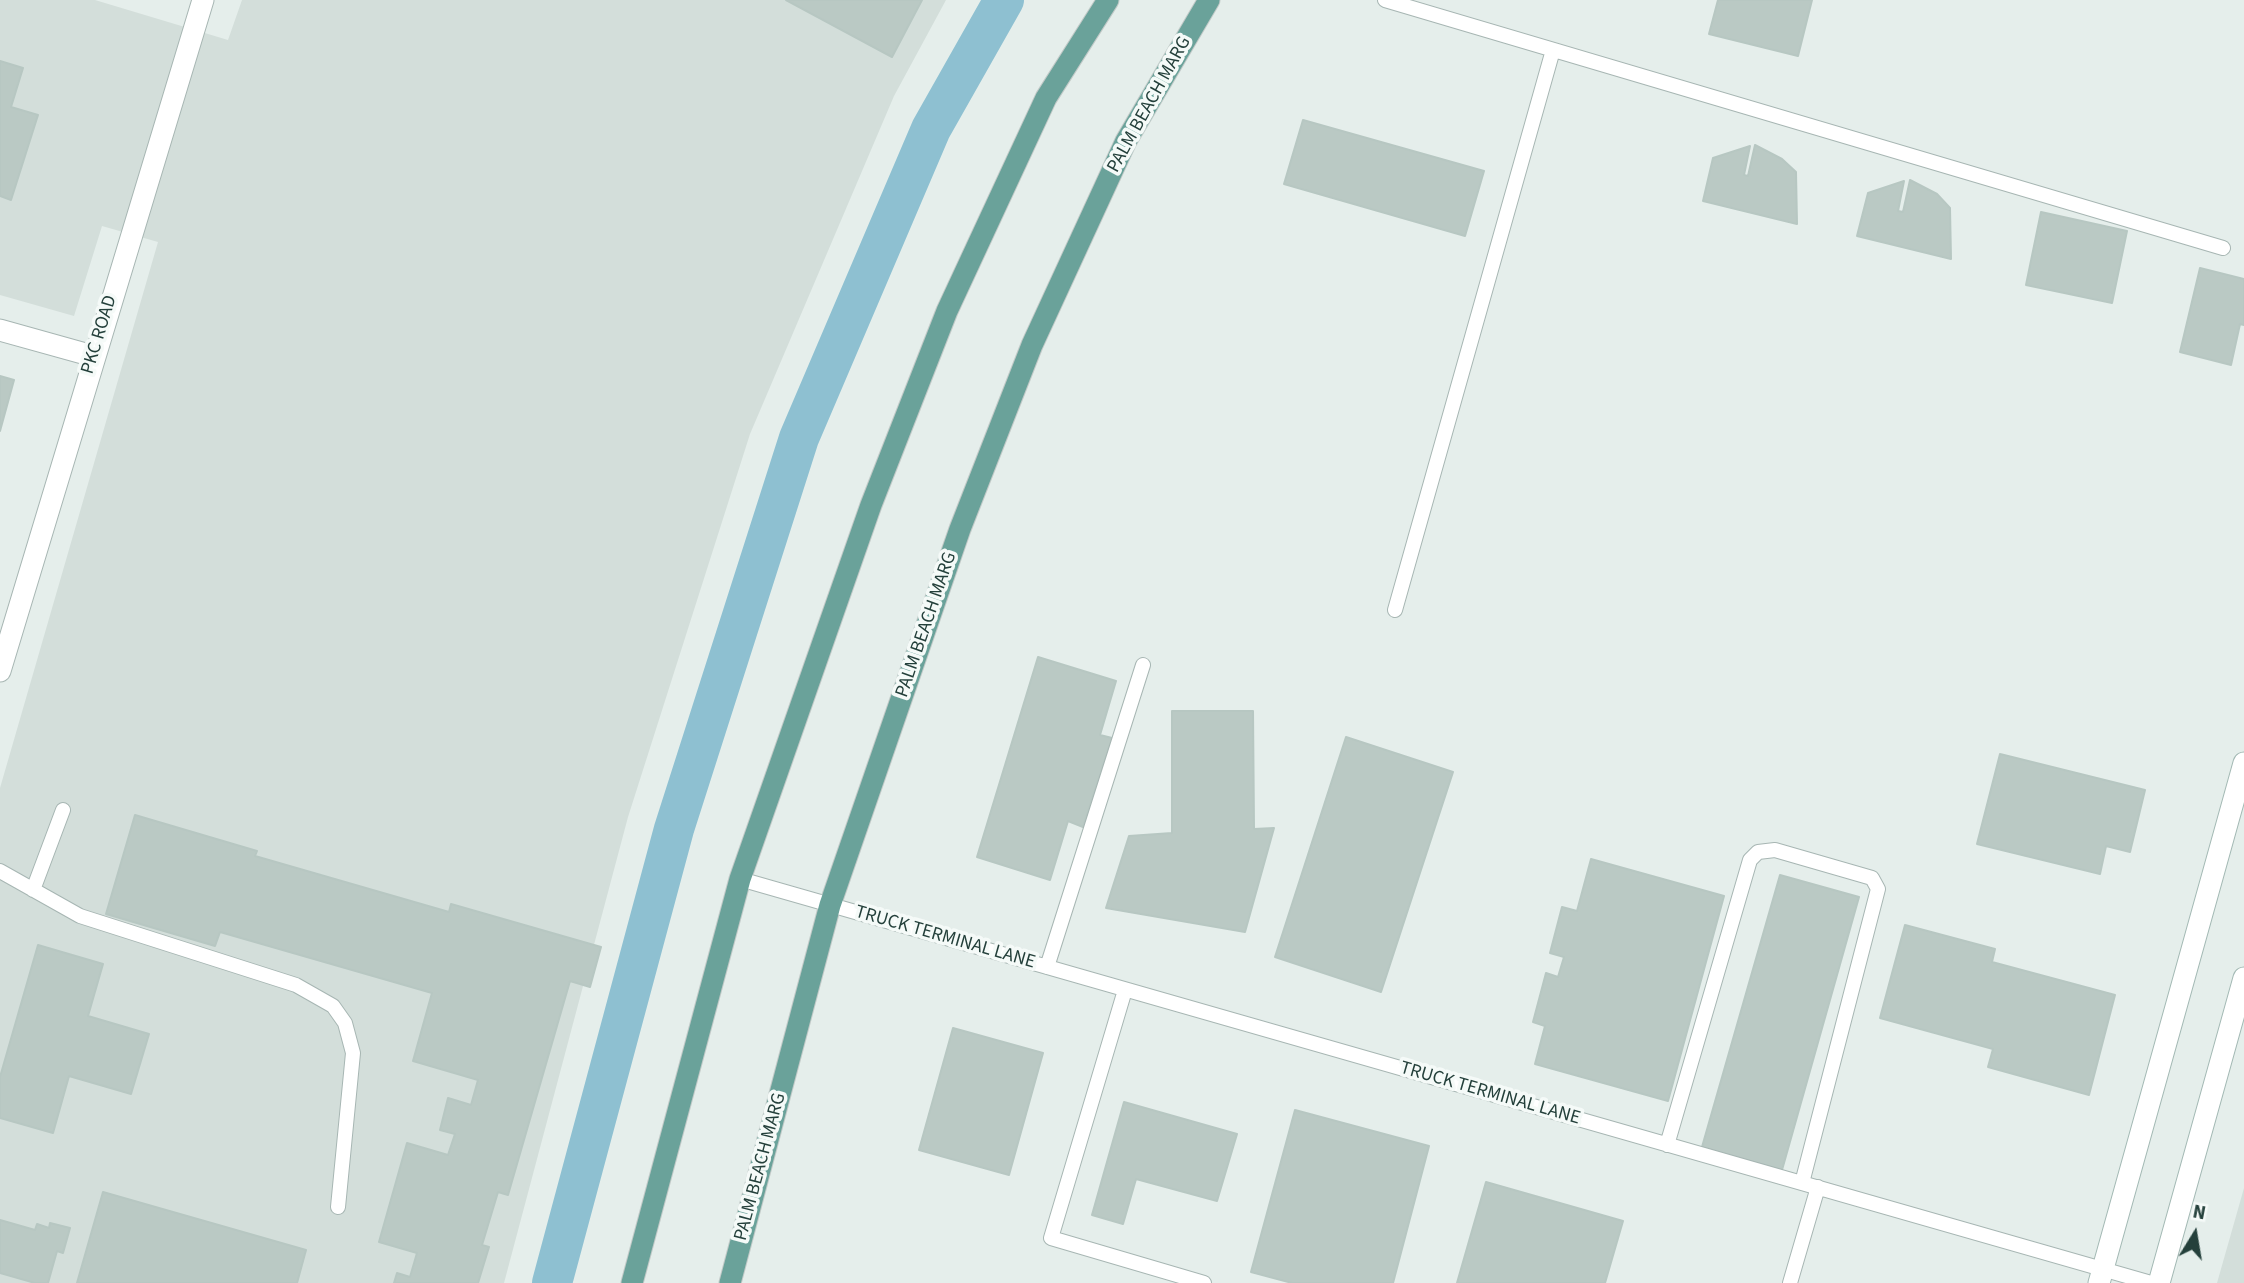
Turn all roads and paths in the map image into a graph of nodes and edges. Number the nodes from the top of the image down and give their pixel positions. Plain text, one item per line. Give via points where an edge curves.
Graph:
1 (203, 0) edge
2 (1108, 0) edge
3 (1209, 0) edge
4 (1385, 0) edge
5 (1553, 50) junction
6 (2223, 248) dead end
7 (0, 330) edge
8 (93, 356) junction
9 (1395, 610) dead end
10 (1143, 665) dead end
11 (0, 671) edge
12 (2242, 776) edge
13 (64, 810) dead end
14 (0, 871) edge
15 (740, 879) junction
16 (33, 890) junction
17 (830, 905) junction
18 (1047, 967) junction
19 (2244, 978) edge
20 (1125, 990) junction
21 (1667, 1145) junction
22 (1802, 1183) junction
23 (1818, 1187) junction
24 (338, 1207) dead end
25 (2101, 1276) edge
26 (632, 1283) edge
27 (730, 1283) edge
28 (1204, 1283) edge
29 (1790, 1283) edge
30 (2151, 1283) edge
31 (2159, 1283) edge

1 - 8 street, PKC ROAD
2 - 15 main road via 1046,98 947,311 871,505
3 - 17 main road, PALM BEACH MARG via 1126,141 1032,345 960,529
4 - 5 lane
5 - 6 lane
5 - 9 lane
7 - 8 street
8 - 11 street, PKC ROAD
10 - 18 lane
12 - 25 street
13 - 16 lane
14 - 16 lane
15 - 17 lane, TRUCK TERMINAL LANE
15 - 26 main road
16 - 24 lane via 80,916 296,985 333,1006 345,1024 353,1053
17 - 18 lane, TRUCK TERMINAL LANE
17 - 27 main road, PALM BEACH MARG
18 - 20 lane, TRUCK TERMINAL LANE
19 - 31 street
20 - 21 lane, TRUCK TERMINAL LANE
20 - 28 lane via 1051,1238
21 - 22 lane, TRUCK TERMINAL LANE
21 - 22 lane via 1750,860 1758,852 1776,850 1872,878 1878,889
22 - 23 lane, TRUCK TERMINAL LANE
23 - 25 lane, TRUCK TERMINAL LANE
23 - 29 lane
25 - 30 lane, TRUCK TERMINAL LANE

